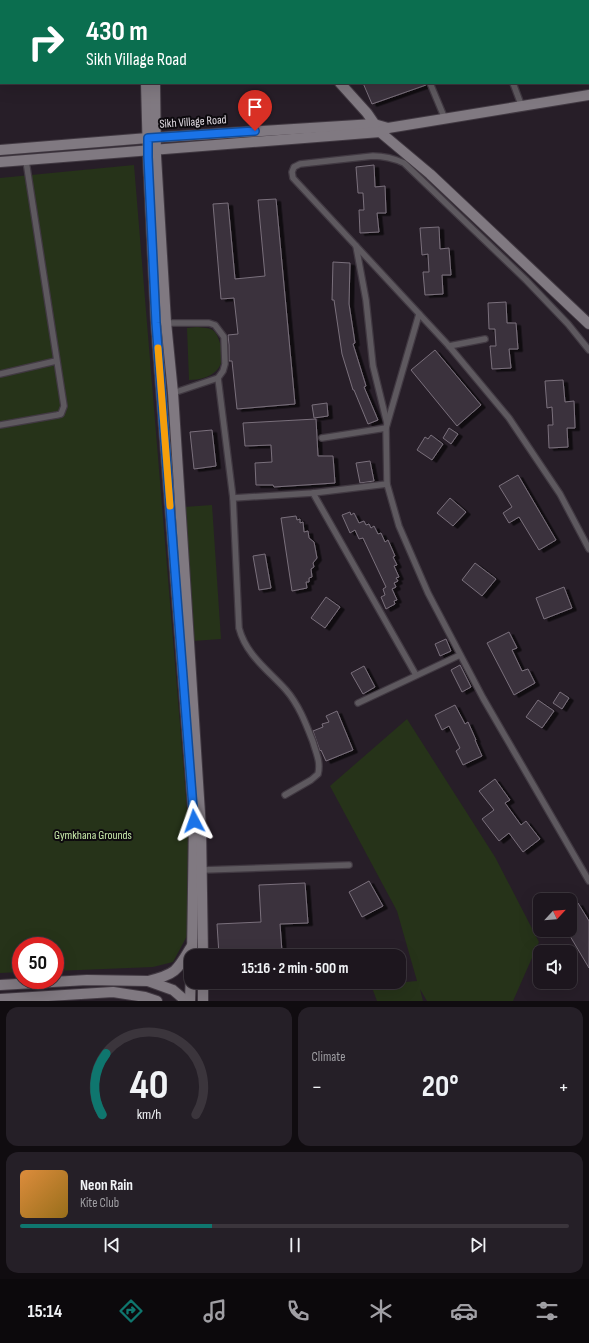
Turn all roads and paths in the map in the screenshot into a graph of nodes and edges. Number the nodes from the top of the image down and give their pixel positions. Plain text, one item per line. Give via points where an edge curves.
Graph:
1 (146, 84) edge
2 (154, 84) edge
3 (341, 84) edge
4 (513, 84) edge
5 (431, 86) edge
6 (589, 95) edge
7 (522, 107) junction
8 (446, 119) junction
9 (381, 128) junction
10 (152, 138) junction
11 (0, 150) edge
12 (152, 150) junction
13 (26, 161) junction
14 (0, 162) edge
15 (356, 246) junction
16 (419, 314) junction
17 (161, 323) junction
18 (589, 324) edge
19 (485, 339) dead end
20 (449, 346) junction
21 (589, 350) edge
22 (56, 361) junction
23 (0, 374) edge
24 (218, 378) junction
25 (173, 393) junction
26 (0, 425) edge
27 (387, 426) junction
28 (322, 438) dead end
29 (387, 484) junction
30 (313, 493) junction
31 (233, 498) junction
32 (589, 549) edge
33 (460, 655) junction
34 (416, 675) junction
35 (358, 703) dead end
36 (285, 795) dead end
37 (349, 865) dead end
38 (202, 870) junction
39 (589, 882) edge
40 (192, 949) edge
41 (202, 949) edge
42 (184, 961) edge
43 (148, 981) junction
44 (0, 985) edge
45 (190, 989) edge
46 (203, 989) edge
47 (0, 999) edge
48 (158, 1001) edge
49 (186, 1001) edge
50 (190, 1001) edge
51 (203, 1001) edge

1 - 10 main road
2 - 10 main road
3 - 9 main road
4 - 7 lane
5 - 8 lane
6 - 7 main road, Sikh Village Road
7 - 8 main road, Sikh Village Road
8 - 9 main road, Sikh Village Road
9 - 10 main road, Sikh Village Road
9 - 12 main road, Sikh Village Road
9 - 18 main road
10 - 11 main road, Sikh Village Road
10 - 12 main road
12 - 13 main road, Sikh Village Road
12 - 17 main road
13 - 14 main road, Sikh Village Road
13 - 22 lane
15 - 16 lane
15 - 21 lane via 293,178 294,167 300,164 373,156 394,158 404,163 526,280
15 - 27 lane via 366,300 373,366
16 - 20 lane
16 - 27 lane
17 - 24 lane via 215,325 224,337 225,364
17 - 25 main road
17 - 40 main road via 194,821
19 - 20 lane
20 - 32 lane via 509,418 560,494
22 - 23 lane
22 - 26 lane via 64,406 61,414
24 - 25 lane
24 - 31 lane
25 - 38 main road
27 - 28 lane
27 - 29 lane
29 - 30 lane
29 - 33 lane via 399,526 428,593
30 - 31 lane
30 - 34 lane
31 - 36 lane via 239,628 242,638 258,663 287,691 296,704 306,722 319,760 318,774
33 - 34 lane
33 - 39 lane
34 - 35 lane
37 - 38 lane
38 - 41 main road
42 - 43 main road via 166,977
43 - 44 main road via 87,980
43 - 49 main road via 172,990
45 - 50 main road
46 - 51 main road
47 - 48 main road via 113,992

